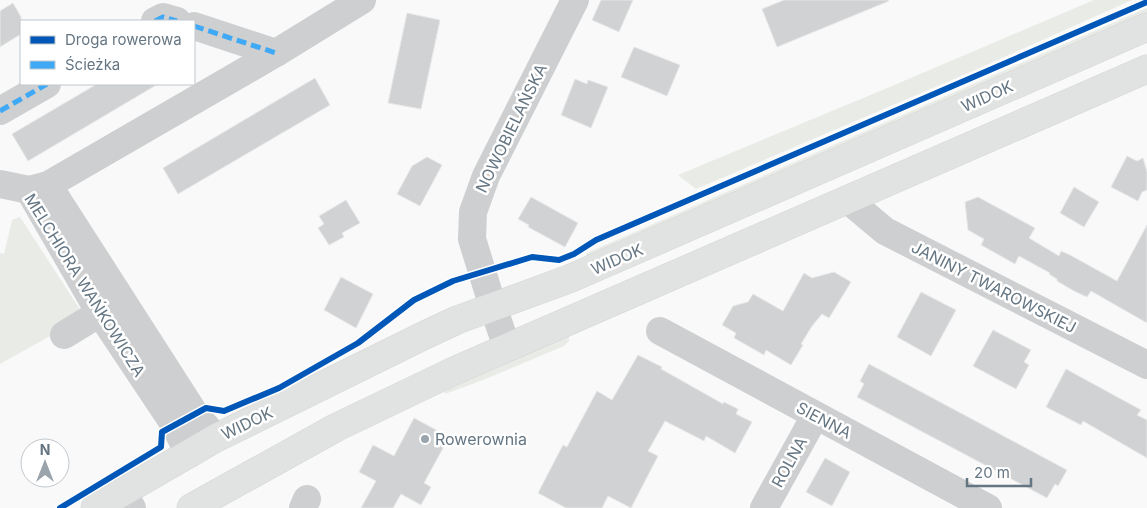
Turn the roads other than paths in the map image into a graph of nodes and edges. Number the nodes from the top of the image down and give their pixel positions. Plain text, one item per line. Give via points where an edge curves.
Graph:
1 (362, 0) edge
2 (575, 0) edge
3 (157, 20) edge
4 (174, 20) edge
5 (195, 26) edge
6 (1147, 27) edge
7 (276, 53) junction
8 (1147, 69) edge
9 (45, 85) edge
10 (0, 111) edge
11 (0, 184) edge
12 (39, 188) junction
13 (848, 200) junction
14 (493, 307) junction
15 (100, 313) junction
16 (660, 331) dead end
17 (64, 335) dead end
18 (508, 347) junction
19 (1147, 365) edge
20 (815, 416) junction
21 (216, 438) junction
22 (189, 454) junction
23 (127, 500) edge
24 (95, 508) edge
25 (191, 508) edge
26 (764, 508) edge
27 (988, 508) edge

1 - 7 street
2 - 14 street, NOWOBIELAŃSKA via 486,176 473,212 472,239
3 - 4 street via 163,17
5 - 7 street
6 - 14 main road, WIDOK via 606,264
7 - 12 street
8 - 13 main road
9 - 10 street
11 - 12 street, MELCHIORA WAŃKOWICZA
12 - 15 street, MELCHIORA WAŃKOWICZA
12 - 21 street, MELCHIORA WAŃKOWICZA via 195,414
13 - 18 main road
13 - 19 street, JANINY TWAROWSKIEJ via 885,231
14 - 18 street, NOWOBIELAŃSKA
14 - 21 main road, WIDOK via 401,346
15 - 17 street
15 - 22 street, MELCHIORA WAŃKOWICZA via 174,424
16 - 20 street, SIENNA
18 - 25 main road via 337,426
20 - 26 street, ROLNA
20 - 27 street, SIENNA
21 - 22 main road, WIDOK
22 - 23 main road, WIDOK
23 - 24 main road, WIDOK

